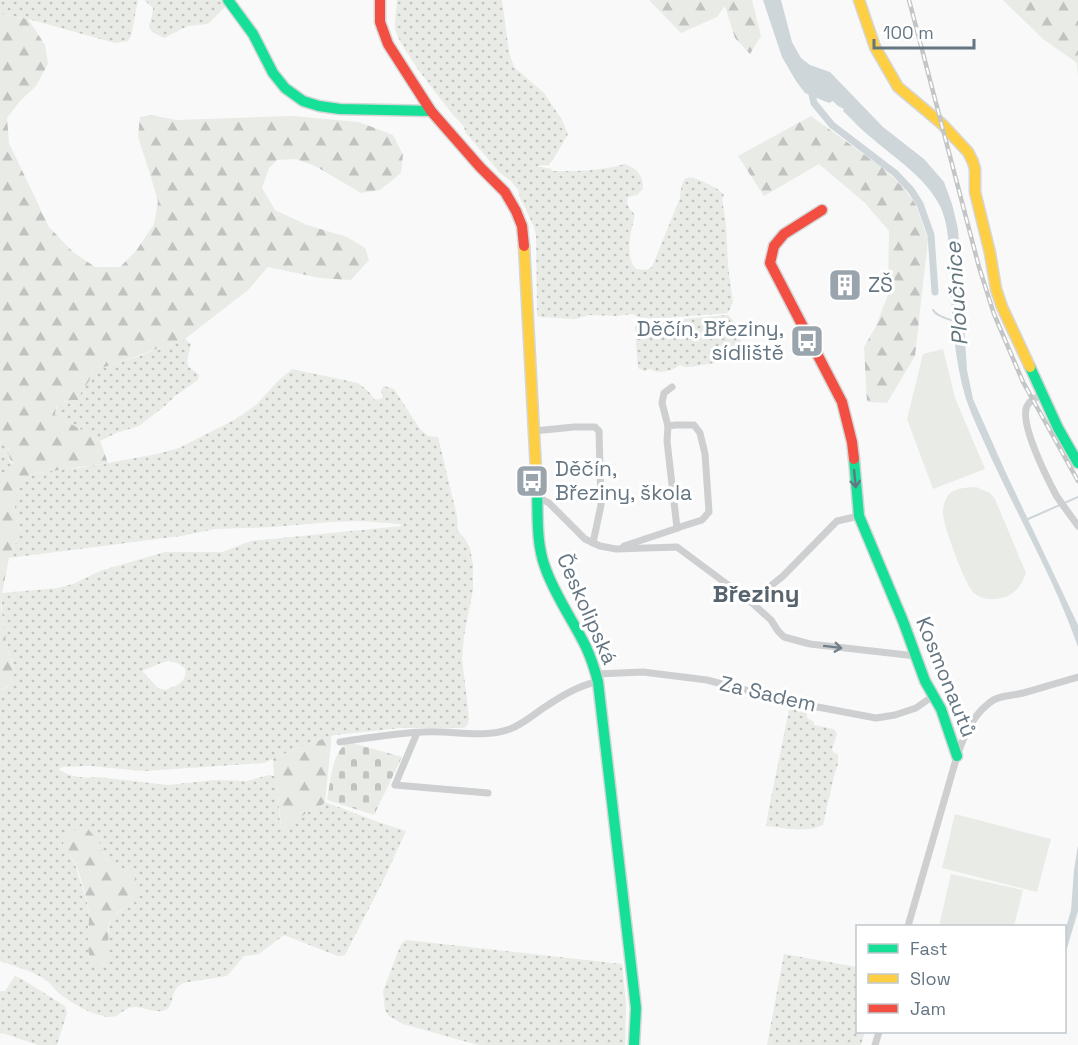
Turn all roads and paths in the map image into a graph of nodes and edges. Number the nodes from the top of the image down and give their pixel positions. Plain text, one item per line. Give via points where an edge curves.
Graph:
1 (228, 0) edge
2 (380, 0) edge
3 (859, 0) edge
4 (431, 111) junction
5 (822, 210) dead end
6 (672, 387) dead end
7 (1041, 395) junction
8 (668, 426) junction
9 (534, 431) junction
10 (1078, 463) edge
11 (538, 496) junction
12 (859, 516) junction
13 (1078, 526) edge
14 (678, 528) junction
15 (593, 543) junction
16 (616, 549) junction
17 (751, 603) junction
18 (916, 656) junction
19 (597, 678) junction
20 (1075, 678) edge
21 (933, 696) junction
22 (949, 732) junction
23 (417, 733) junction
24 (965, 734) junction
25 (340, 742) dead end
26 (957, 756) junction
27 (488, 793) dead end
28 (909, 925) edge
29 (634, 1045) edge

1 - 4 street via 253,34 273,74 303,101 340,109
2 - 4 street, Českolipská via 380,22 388,44
3 - 7 street via 874,47 898,87 942,124 973,162 975,192 996,290
4 - 9 street, Českolipská via 505,192 522,226
5 -> 12 street, Kosmonautů via 784,234 774,246 770,263 842,402 852,442
6 - 8 street via 664,393 662,403
7 - 10 street
7 - 13 street via 1028,404 1027,423 1035,450
8 - 14 street via 666,441
8 - 14 street via 694,425 705,454 709,512 702,520
9 - 11 street, Českolipská
9 - 15 street via 595,427 599,431 601,506
11 - 15 street
11 - 19 street, Českolipská via 543,564 589,653
12 - 17 street via 837,521
12 - 18 street, Kosmonautů
14 - 16 street
15 - 16 street
16 - 17 street via 677,547
17 -> 18 street via 784,637 810,644
18 - 21 street, Kosmonautů
19 - 21 street, Za Sadem via 643,672 706,680 876,718 916,708
19 - 23 street, Za Sadem via 504,731
19 - 29 street, Českolipská via 636,1008
20 - 24 street via 997,698 970,723
21 - 22 street, Kosmonautů
22 - 24 street
22 - 26 street, Kosmonautů
23 - 25 street, Za Sadem
23 - 27 street via 395,785
24 - 26 street
26 - 28 street, Kosmonautů

